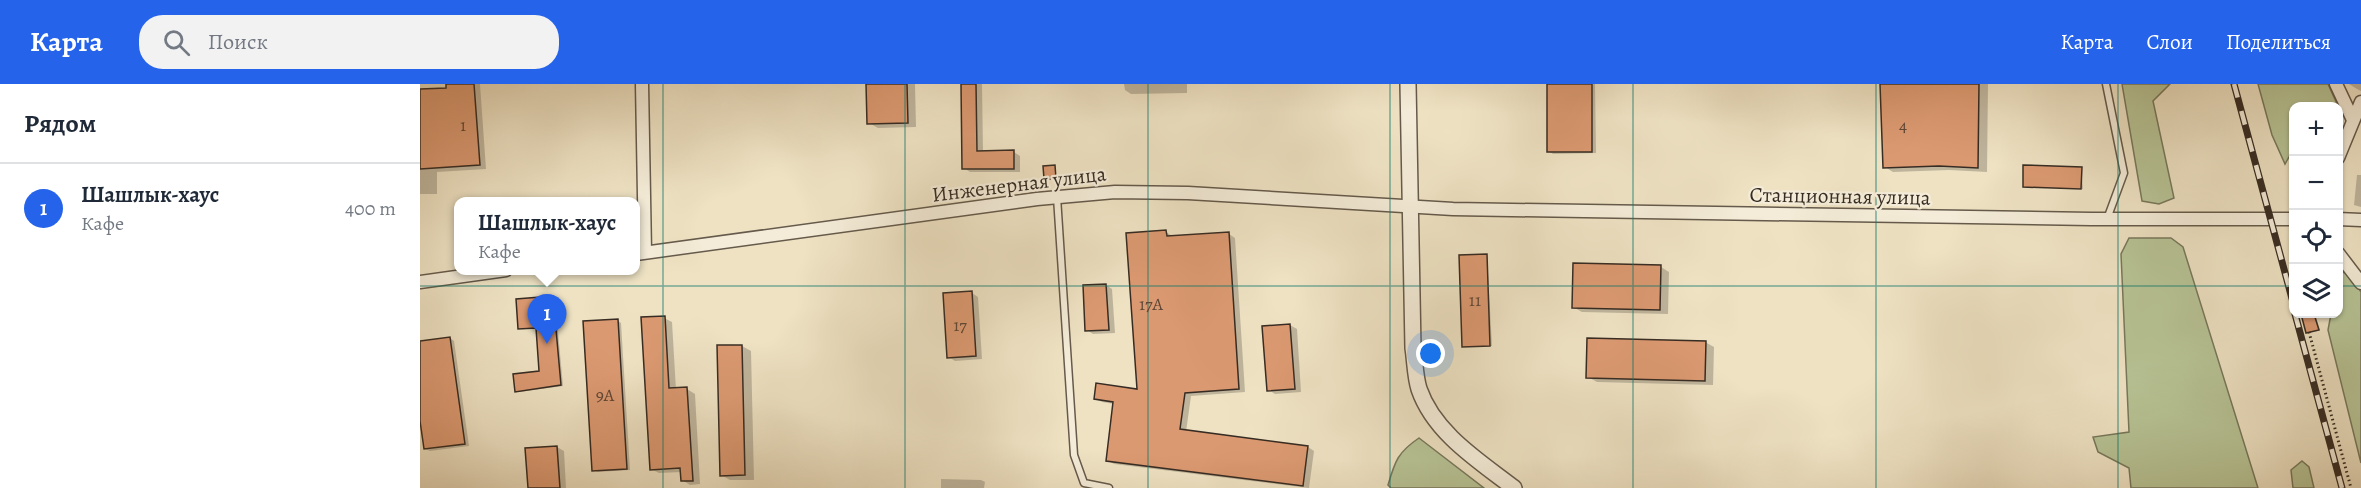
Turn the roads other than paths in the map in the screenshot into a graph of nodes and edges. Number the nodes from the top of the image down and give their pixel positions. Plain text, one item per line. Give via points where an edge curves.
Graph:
1 (642, 84) edge
2 (1408, 84) edge
3 (2106, 84) edge
4 (2336, 84) edge
5 (2361, 102) edge
6 (2353, 120) junction
7 (2339, 156) edge
8 (1058, 197) junction
9 (1409, 207) junction
10 (2107, 219) junction
11 (2289, 219) edge
12 (2343, 219) edge
13 (2361, 220) edge
14 (640, 253) edge
15 (2343, 260) edge
16 (470, 275) edge
17 (420, 282) edge
18 (2361, 283) edge
19 (1109, 488) edge
20 (1514, 488) edge

1 - 14 street
2 - 9 street
3 - 10 lane via 2124,173
4 - 6 street
5 - 6 street
6 - 7 street
8 - 9 street, Инженерная улица via 1114,192 1177,193
8 - 14 street, Инженерная улица
8 - 19 lane via 1074,455 1084,483
9 - 10 street, Станционная улица
9 - 20 street via 1413,348 1419,389 1437,421
10 - 11 street, Станционная улица
12 - 13 street
15 - 18 street
16 - 17 street

